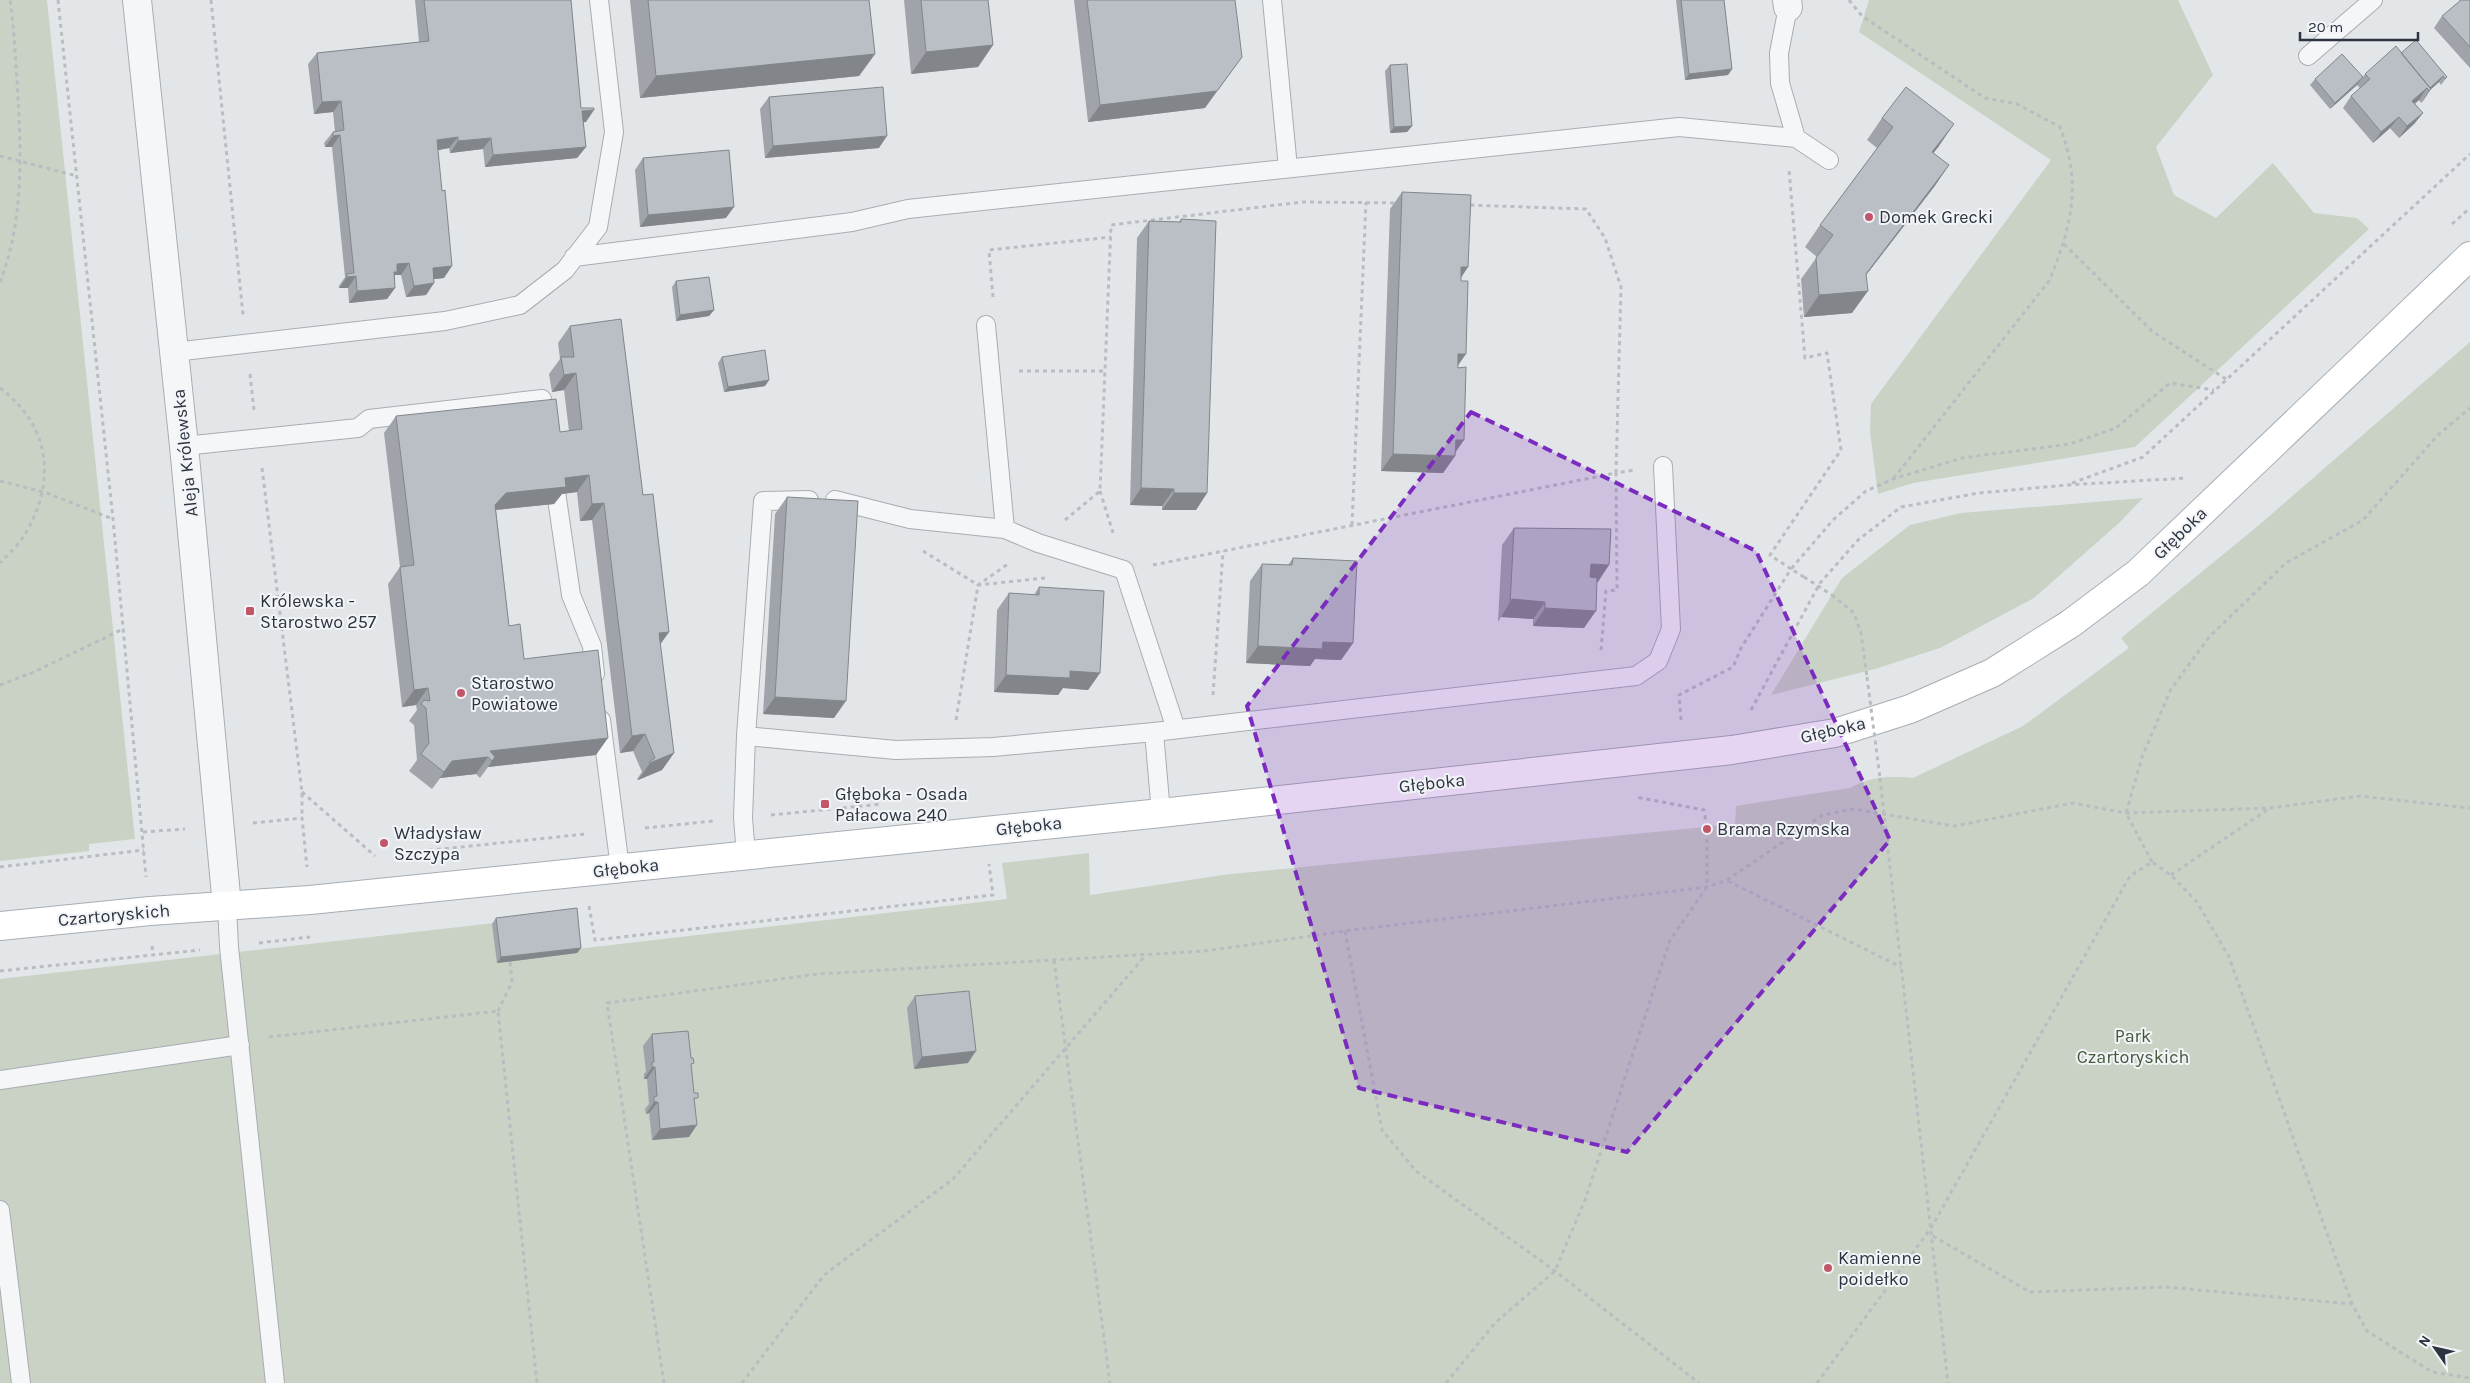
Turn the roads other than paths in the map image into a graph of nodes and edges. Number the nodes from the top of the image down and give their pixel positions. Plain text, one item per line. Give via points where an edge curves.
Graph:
1 (138, 0) edge
2 (598, 0) edge
3 (1272, 0) edge
4 (2373, 0) edge
5 (1787, 4) edge
6 (2308, 56) dead end
7 (1796, 138) junction
8 (1829, 160) dead end
9 (1288, 168) junction
10 (2470, 256) edge
11 (574, 257) junction
12 (986, 325) road end
13 (174, 352) junction
14 (548, 438) edge
15 (184, 446) junction
16 (550, 458) edge
17 (1663, 466) road end
18 (1005, 529) junction
19 (1176, 729) junction
20 (1154, 732) junction
21 (746, 736) junction
22 (1161, 813) junction
23 (746, 855) junction
24 (620, 868) junction
25 (228, 906) junction
26 (0, 926) edge
27 (240, 1043) junction
28 (0, 1080) edge
29 (0, 1210) edge
30 (21, 1383) edge
31 (276, 1383) edge

1 - 13 street, Aleja Królewska
2 - 11 lane via 614,132 598,227
3 - 9 lane
4 - 6 lane
5 - 7 lane via 1780,53 1780,83
7 - 8 lane
7 - 9 lane via 1678,127
9 - 11 lane via 908,209 852,222
10 - 22 main road, Głęboka via 2138,573 2070,624 1992,673 1910,709 1835,733 1732,750
11 - 13 lane via 565,270 520,305 445,321
12 - 18 lane
13 - 15 street, Aleja Królewska
14 - 15 lane via 542,399 369,419 358,428
15 - 25 street, Aleja Królewska
16 - 24 lane via 571,595 592,646
17 - 19 lane via 1671,629 1658,661 1636,676
18 - 19 lane via 1124,570
18 - 21 lane via 910,520 835,500 763,500
19 - 20 lane
20 - 21 lane via 993,747 896,750
20 - 22 lane
21 - 23 lane via 743,818
22 - 23 main road, Głęboka
23 - 24 main road, Głęboka
24 - 25 main road, Głęboka
25 - 26 main road, Czartoryskich
25 - 27 lane
27 - 28 lane
27 - 31 lane
29 - 30 lane

